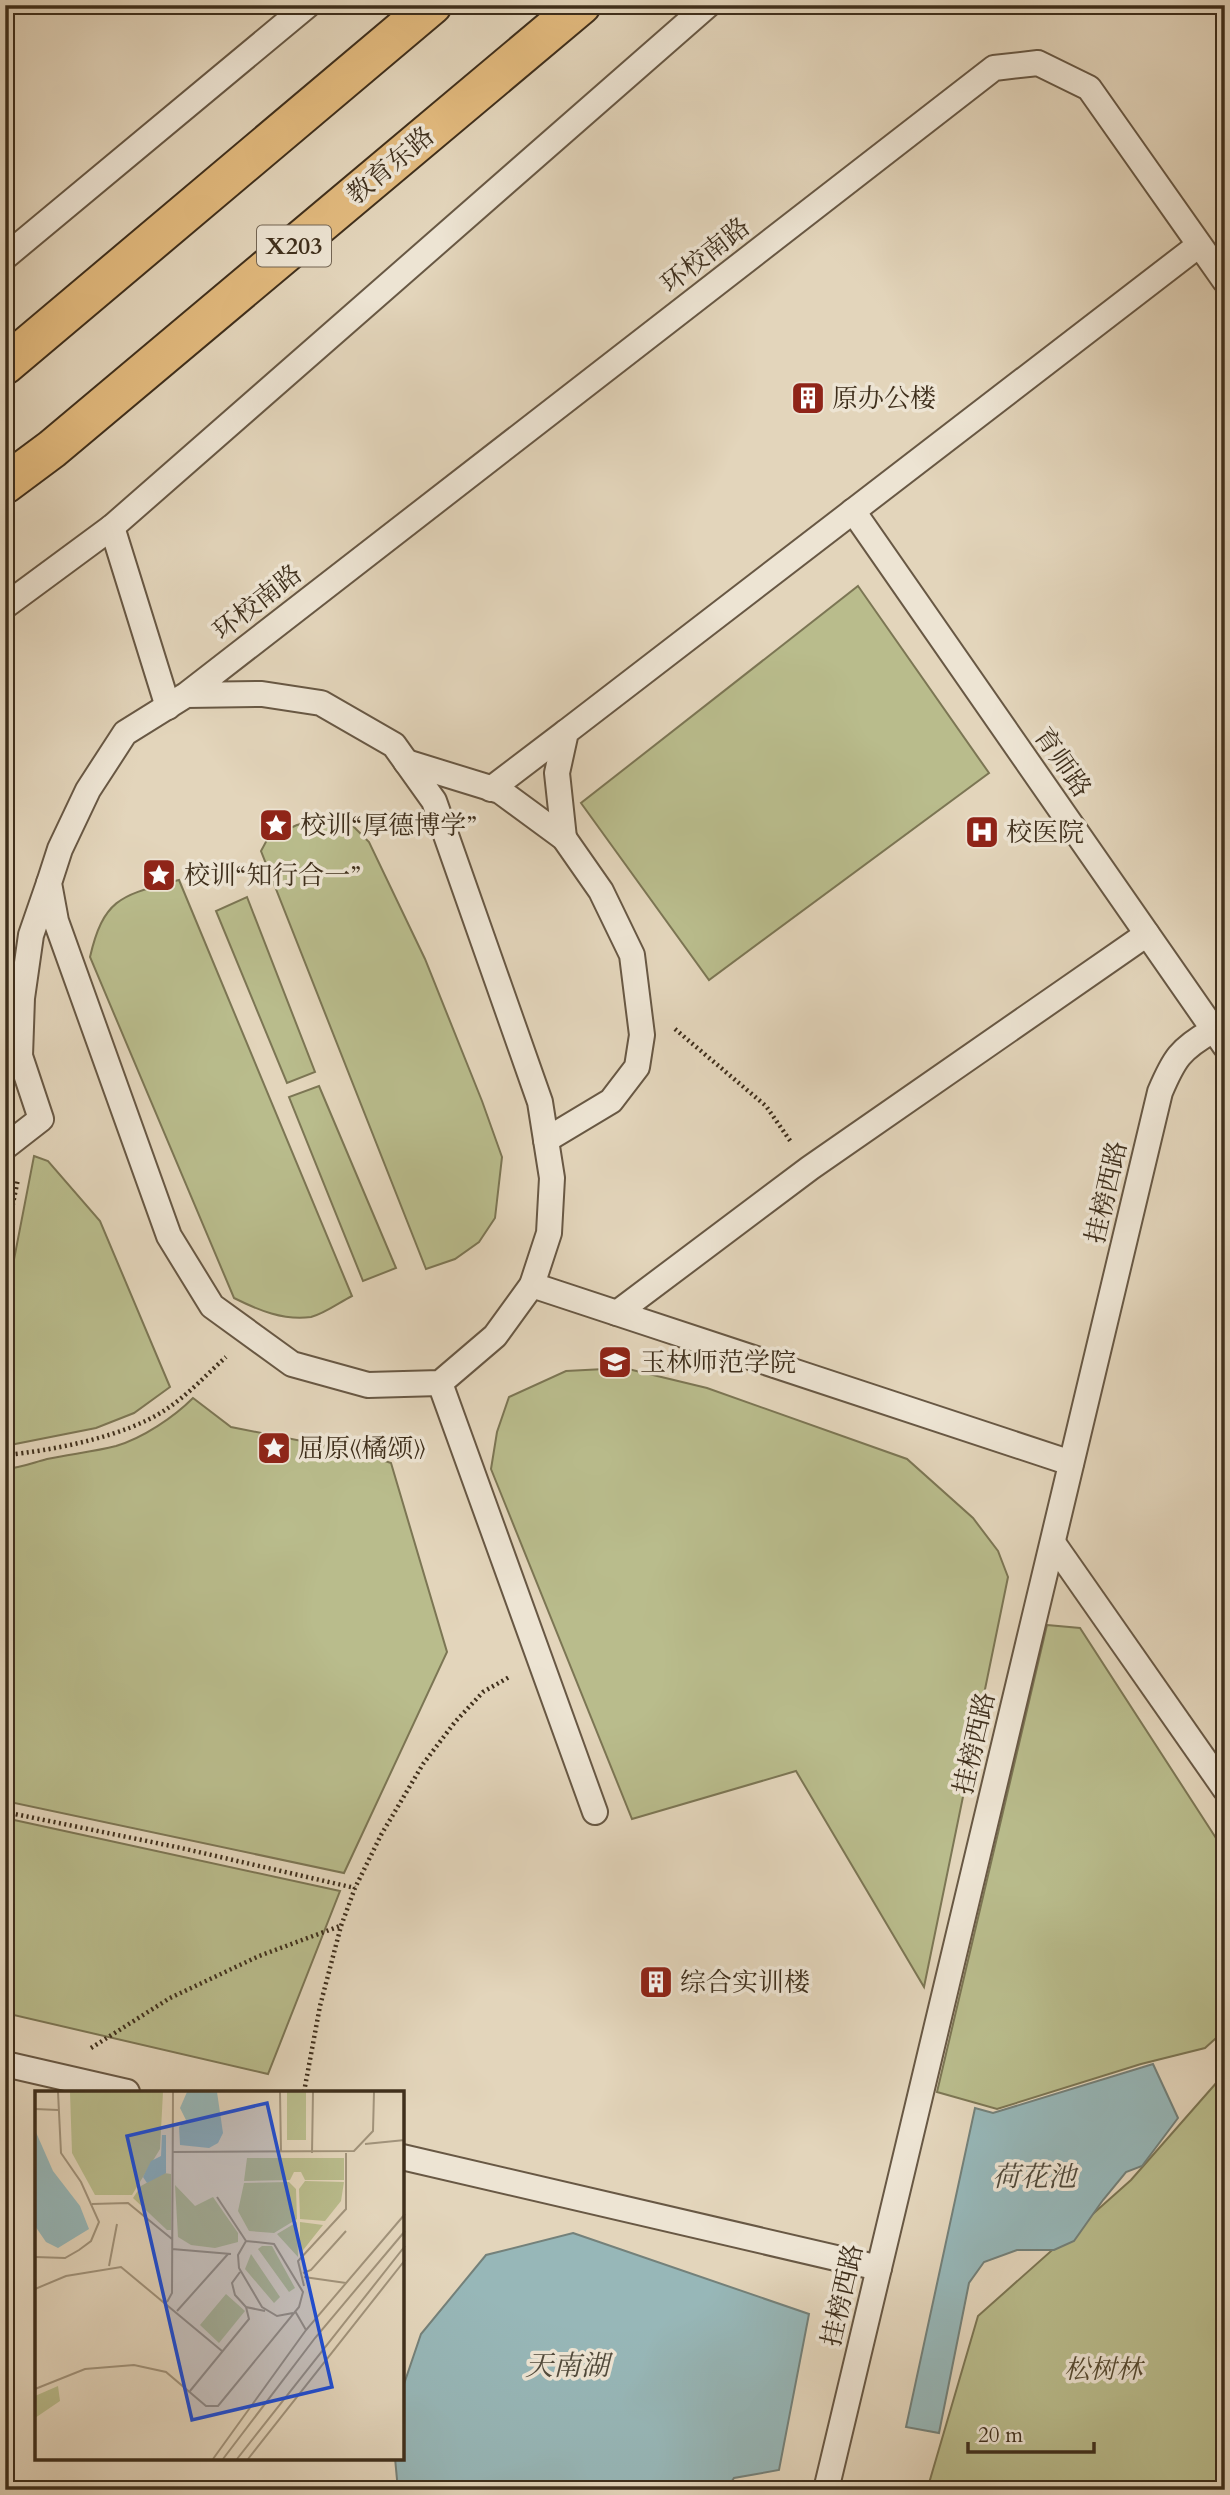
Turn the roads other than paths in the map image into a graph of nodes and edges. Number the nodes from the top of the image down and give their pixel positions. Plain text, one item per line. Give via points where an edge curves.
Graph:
1 (308, 5) edge
2 (432, 5) edge
3 (580, 5) edge
4 (708, 5) edge
5 (1199, 245) junction
6 (5, 257) edge
7 (1225, 281) edge
8 (5, 365) edge
9 (5, 484) edge
10 (853, 511) junction
11 (111, 527) junction
12 (5, 606) edge
13 (177, 701) junction
14 (566, 732) junction
15 (405, 762) junction
16 (491, 789) junction
17 (564, 838) junction
18 (49, 883) junction
19 (1147, 934) junction
20 (15, 974) edge
21 (13, 1012) edge
22 (1219, 1038) edge
23 (546, 1140) junction
24 (5, 1146) edge
25 (532, 1285) junction
26 (617, 1314) junction
27 (440, 1383) junction
28 (1071, 1463) junction
29 (1053, 1543) junction
30 (1225, 1789) edge
31 (595, 1812) dead end
32 (5, 2064) edge
33 (123, 2091) edge
34 (404, 2157) edge
35 (879, 2268) junction
36 (826, 2490) edge

1 - 6 lane
2 - 8 main road
3 - 9 main road, 教育东路 / X203
4 - 11 lane
5 - 7 lane, 环校南路
5 - 10 lane
5 - 13 lane, 环校南路 via 1088,88 1038,63 994,68
10 - 14 lane
10 - 19 lane, 育师路
11 - 12 lane
11 - 13 lane
13 - 15 lane via 262,694 321,703 394,745
13 - 18 lane, 环校南路 via 125,733 88,789
14 - 16 lane
14 - 17 lane via 557,774
15 - 16 lane
15 - 23 lane via 434,801 540,1102
16 - 17 lane
17 - 23 lane via 601,891 632,956 642,1035 637,1067 611,1101
18 - 20 lane, 环校南路
18 - 27 lane via 56,921 169,1236 212,1306 292,1364 368,1385
19 - 22 lane, 育师路
19 - 26 lane via 810,1168
20 - 21 lane, 环校南路
21 - 24 lane, 环校南路 via 20,1056 41,1119
22 - 28 lane, 挂榜西路 via 1189,1044 1172,1064 1160,1093
23 - 25 lane via 552,1178 550,1233
25 - 26 lane
25 - 27 lane via 495,1336
26 - 28 lane
27 - 31 lane
28 - 29 lane, 挂榜西路
29 - 30 lane
29 - 35 lane, 挂榜西路
32 - 33 lane
34 - 35 lane
35 - 36 lane, 挂榜西路

